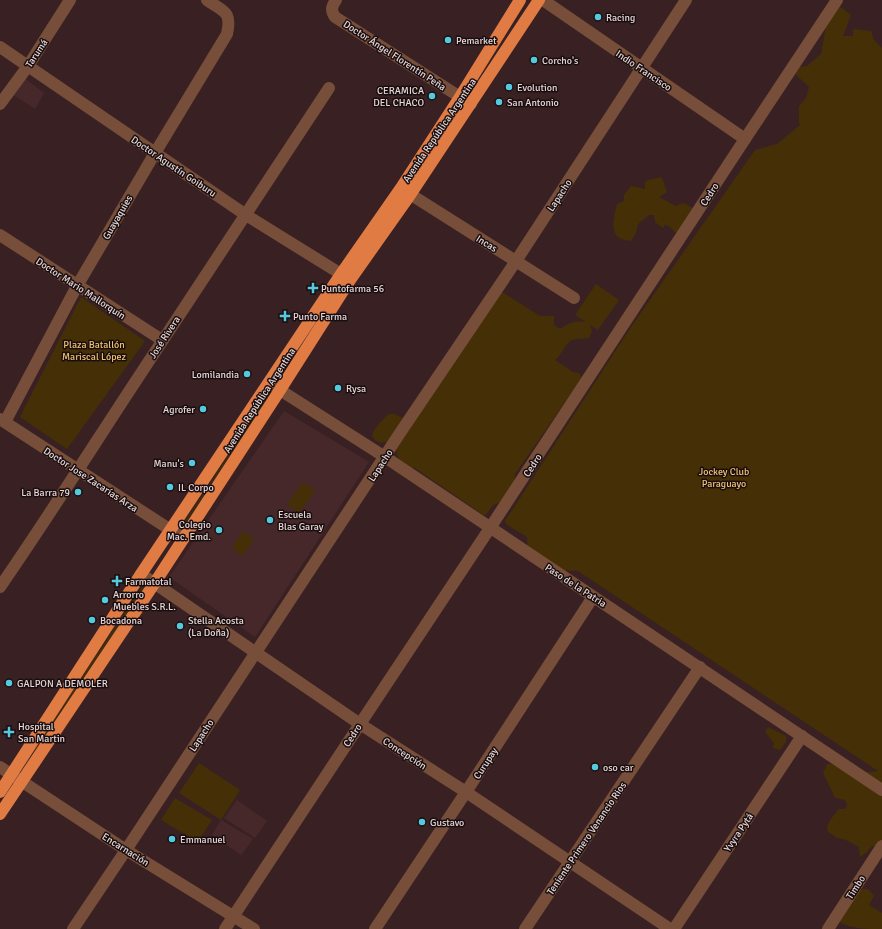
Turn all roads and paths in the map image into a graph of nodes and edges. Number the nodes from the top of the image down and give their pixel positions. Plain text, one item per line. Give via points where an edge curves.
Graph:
1 (70, 0) edge
2 (207, 0) edge
3 (336, 0) edge
4 (520, 0) edge
5 (539, 0) edge
6 (543, 0) edge
7 (686, 0) edge
8 (837, 0) edge
9 (0, 48) edge
10 (28, 66) junction
11 (641, 68) junction
12 (329, 88) dead end
13 (460, 97) junction
14 (0, 104) edge
15 (471, 104) junction
16 (745, 139) junction
17 (155, 153) junction
18 (405, 192) junction
19 (246, 215) junction
20 (0, 235) edge
21 (516, 261) junction
22 (346, 277) junction
23 (77, 286) junction
24 (574, 298) dead end
25 (162, 340) junction
26 (269, 383) junction
27 (280, 390) junction
28 (2, 421) edge
29 (385, 457) junction
30 (78, 471) junction
31 (490, 528) junction
32 (170, 531) junction
33 (183, 538) junction
34 (141, 574) junction
35 (154, 584) junction
36 (0, 586) edge
37 (593, 597) junction
38 (256, 652) junction
39 (700, 667) junction
40 (360, 724) junction
41 (802, 736) junction
42 (0, 767) edge
43 (16, 778) junction
44 (882, 790) edge
45 (0, 792) edge
46 (466, 792) junction
47 (0, 814) edge
48 (882, 846) edge
49 (126, 850) junction
50 (570, 862) junction
51 (234, 916) junction
52 (73, 929) edge
53 (225, 929) edge
54 (254, 929) edge
55 (375, 929) edge
56 (525, 929) edge
57 (670, 929) edge
58 (674, 929) edge
59 (828, 929) edge

1 - 10 street, Tarumá
2 - 17 street, Guayaquies via 228,15 228,34
3 - 13 street, Doctor Ángel Florentín Peña via 332,7 335,17
4 - 13 highway, Avenida República Argentina
5 - 15 highway, Avenida República Argentina
6 - 11 street, Indio Francisco
7 - 11 street, Lapacho
8 - 16 street, Cedro
9 - 10 street, Doctor Agustín Goiburu
10 - 14 street, Tarumá
10 - 17 street, Doctor Agustín Goiburu
11 - 16 street, Indio Francisco
11 - 21 street, Lapacho
12 - 19 street, José Rivera
13 - 15 street, Doctor Ángel Florentín Peña
13 - 18 highway, Avenida República Argentina
15 - 18 highway, Avenida República Argentina
16 - 31 street, Cedro
17 - 19 street, Doctor Agustín Goiburu
17 - 23 street, Guayaquies
18 - 21 street, Incas
18 - 22 highway, Avenida República Argentina
19 - 22 street, Doctor Agustín Goiburu
19 - 25 street, José Rivera
20 - 23 street, Doctor Mario Mallorquín
21 - 24 street, Incas
21 - 29 street, Lapacho
22 - 26 highway, Avenida República Argentina
22 - 27 highway, Avenida República Argentina
23 - 25 street, Doctor Mario Mallorquín
23 - 28 street, Guayaquies
25 - 30 street, José Rivera
26 - 27 street, Paso de la Patria
26 - 32 highway, Avenida República Argentina
27 - 29 street, Paso de la Patria
27 - 33 highway, Avenida República Argentina
28 - 30 street, Doctor Jose Zacarías Arza
29 - 31 street, Paso de la Patria
29 - 38 street, Lapacho
30 - 32 street, Doctor Jose Zacarías Arza
30 - 36 street, José Rivera
31 - 37 street, Paso de la Patria
31 - 40 street, Cedro
32 - 33 street, Doctor Jose Zacarías Arza
32 - 34 highway, Avenida República Argentina
33 - 35 highway, Avenida República Argentina
34 - 35 street, Concepción
34 - 43 highway, Avenida República Argentina
35 - 38 street, Concepción
35 - 43 highway, Avenida República Argentina
37 - 39 street, Paso de la Patria
37 - 46 street, Curupay
38 - 40 street, Concepción
38 - 49 street, Lapacho
39 - 41 street, Paso de la Patria
39 - 50 street, Teniente Primero Venancio Rios
40 - 46 street, Concepción
40 - 51 street, Cedro
41 - 44 street, Paso de la Patria
41 - 58 street, Yvyra Pytá
42 - 43 street, Encarnación
43 - 45 highway, Avenida República Argentina
43 - 47 highway, Avenida República Argentina
43 - 49 street, Encarnación
46 - 50 street, Concepción
46 - 55 street, Curupay
48 - 59 street, Timbo
49 - 51 street, Encarnación
49 - 52 street, Lapacho
50 - 56 street, Teniente Primero Venancio Rios
50 - 57 street, Concepción
51 - 53 street, Cedro
51 - 54 street, Encarnación

